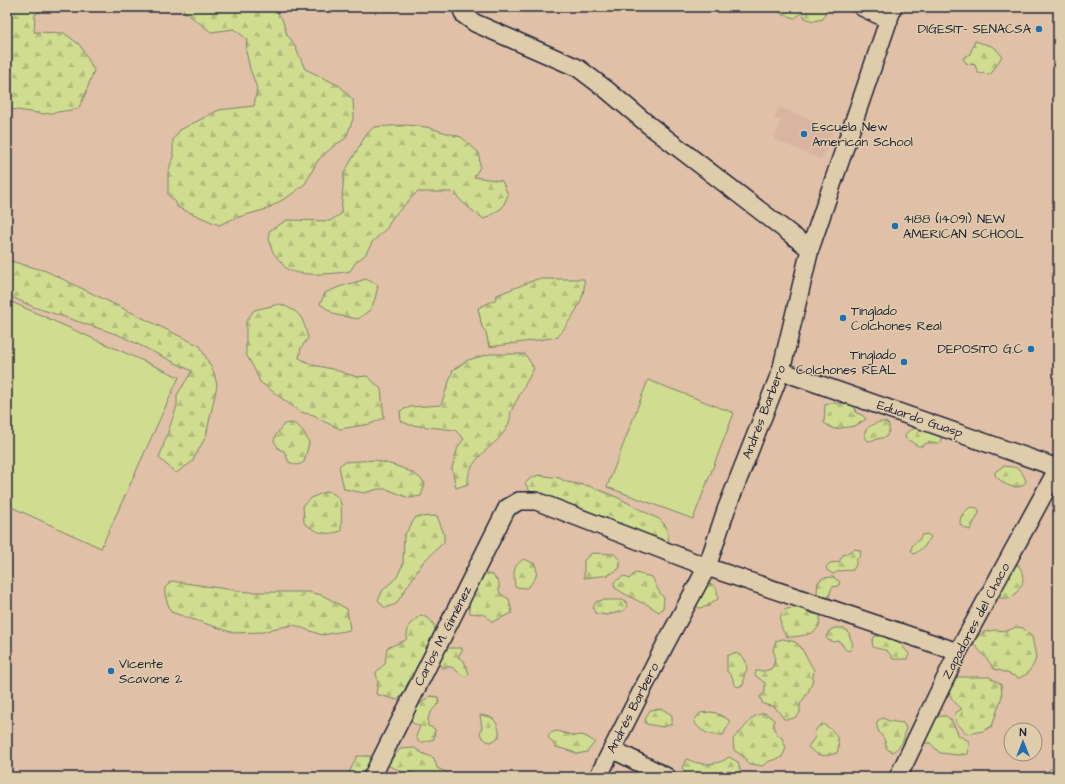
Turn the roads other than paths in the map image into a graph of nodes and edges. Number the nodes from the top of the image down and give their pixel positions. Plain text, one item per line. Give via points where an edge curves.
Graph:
1 (461, 7) edge
2 (862, 7) edge
3 (891, 14) edge
4 (810, 249) junction
5 (781, 371) junction
6 (1058, 468) edge
7 (707, 567) junction
8 (958, 652) junction
9 (612, 749) junction
10 (372, 777) edge
11 (598, 777) edge
12 (667, 777) edge
13 (898, 777) edge

1 - 4 street via 464,15 475,23 578,68
2 - 3 street
3 - 4 street, Andrés Barbero
4 - 5 street, Andrés Barbero
5 - 6 street, Eduardo Guasp
5 - 7 street, Andrés Barbero via 726,510
6 - 8 street, Zapadores del Chaco
7 - 8 street
7 - 9 street, Andrés Barbero
7 - 10 street, Carlos M. Giménez via 536,501 519,501 507,508
8 - 13 street, Zapadores del Chaco
9 - 11 street, Andrés Barbero
9 - 12 street

